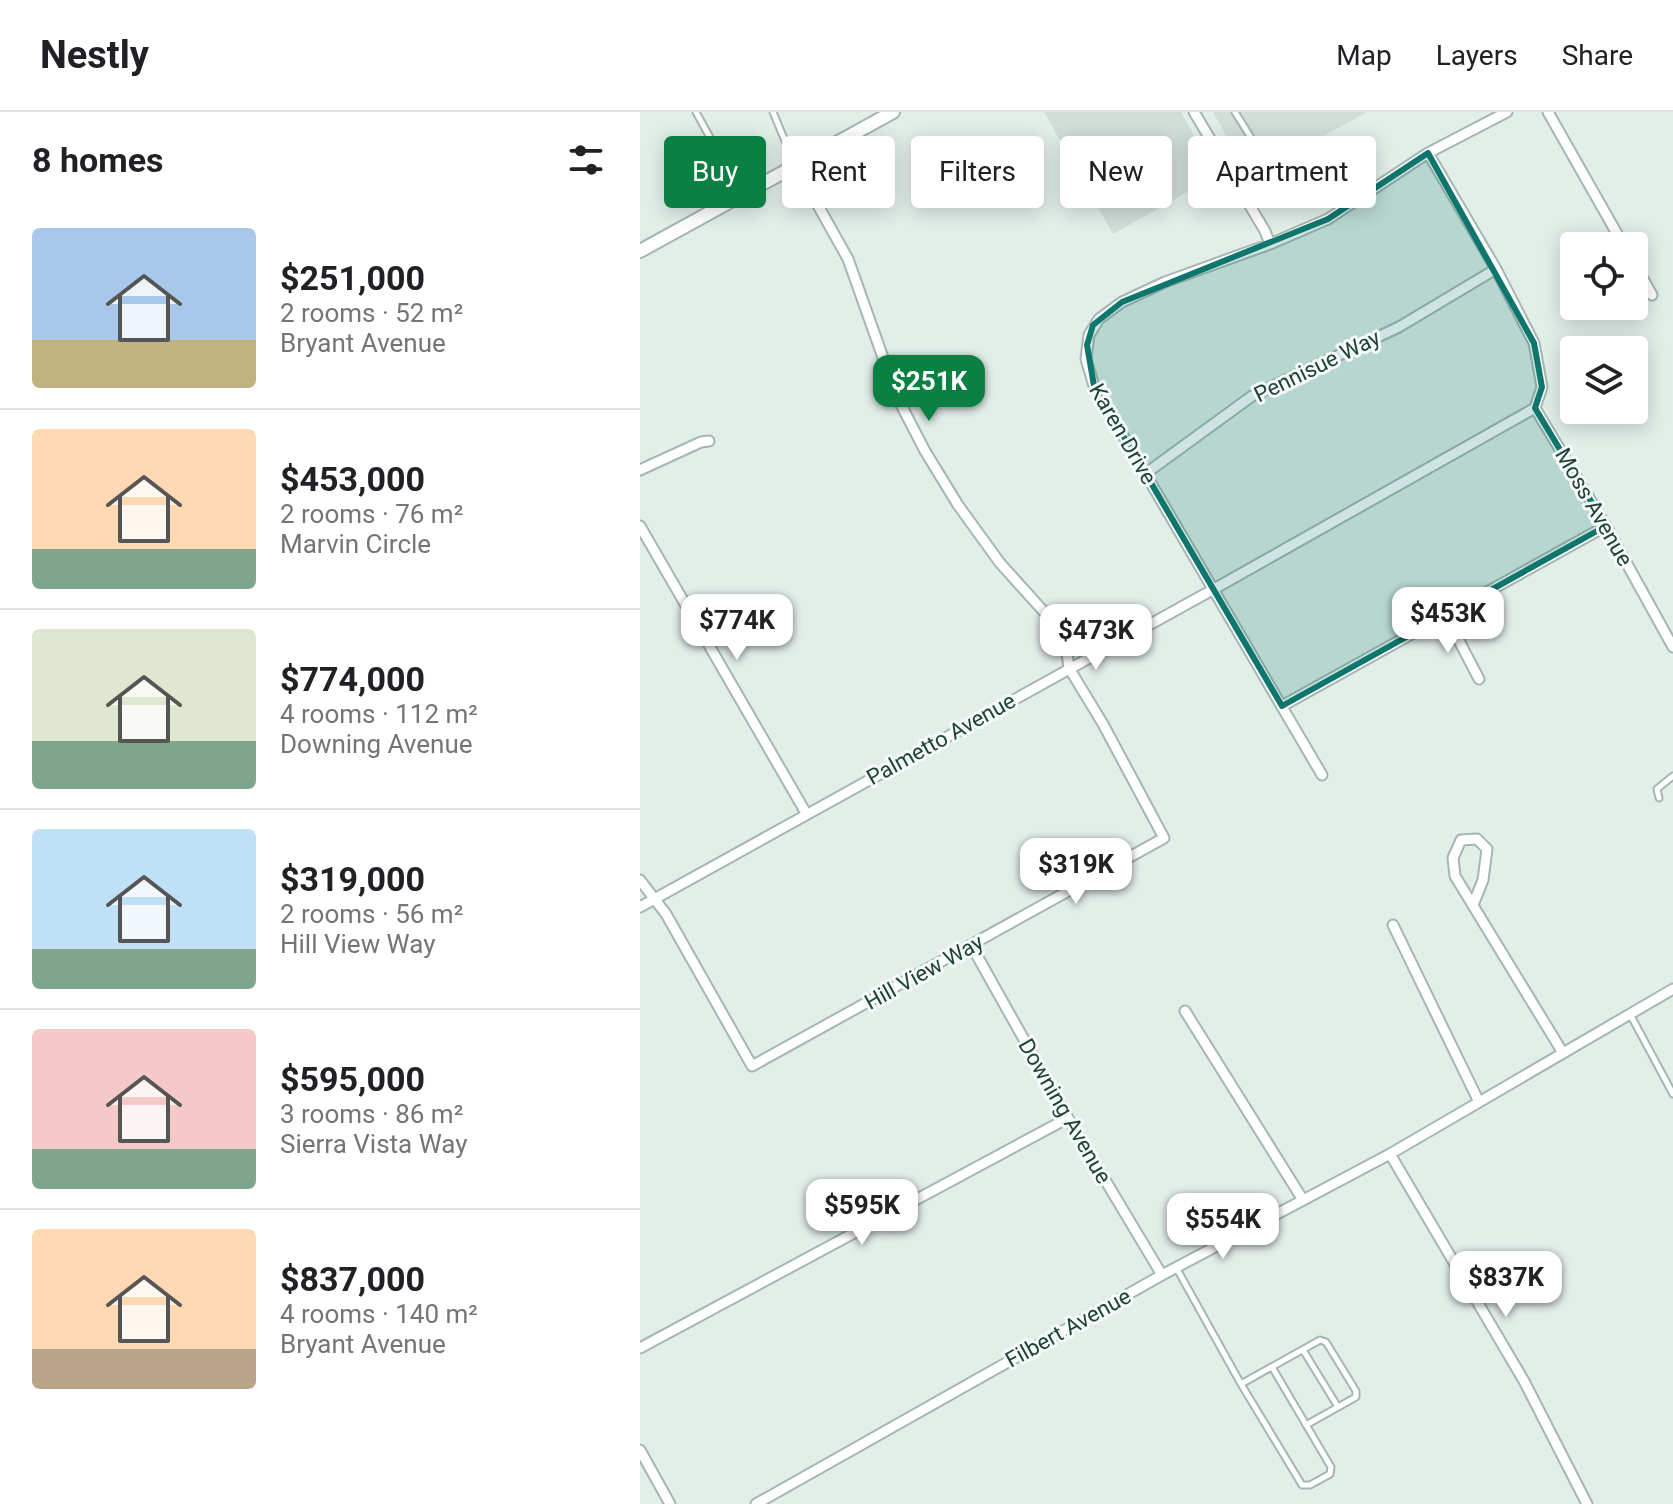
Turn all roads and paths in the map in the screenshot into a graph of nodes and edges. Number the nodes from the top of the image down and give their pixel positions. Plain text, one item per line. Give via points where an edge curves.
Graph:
1 (696, 112) edge
2 (773, 112) edge
3 (893, 112) edge
4 (1194, 112) edge
5 (1235, 112) edge
6 (1507, 112) edge
7 (1548, 112) edge
8 (709, 136) edge
9 (783, 136) edge
10 (850, 136) edge
11 (1208, 136) edge
12 (1250, 136) edge
13 (1428, 153) junction
14 (716, 208) edge
15 (819, 208) edge
16 (1251, 208) edge
17 (1616, 232) edge
18 (1270, 244) junction
19 (640, 251) edge
20 (1496, 269) junction
21 (1648, 288) edge
22 (1652, 295) dead end
23 (1535, 408) junction
24 (709, 441) dead end
25 (640, 470) edge
26 (1145, 474) junction
27 (640, 526) edge
28 (1606, 526) junction
29 (1214, 589) junction
30 (1446, 616) junction
31 (1673, 647) edge
32 (1069, 668) junction
33 (1479, 679) dead end
34 (1282, 706) junction
35 (1322, 775) dead end
36 (1673, 776) edge
37 (1659, 798) dead end
38 (806, 813) junction
39 (640, 880) edge
40 (654, 899) junction
41 (1473, 905) junction
42 (640, 907) edge
43 (1393, 925) dead end
44 (971, 945) junction
45 (1673, 989) edge
46 (1185, 1011) dead end
47 (1630, 1013) junction
48 (1563, 1053) junction
49 (1673, 1094) edge
50 (1479, 1102) junction
51 (1068, 1118) junction
52 (1390, 1154) junction
53 (1303, 1200) junction
54 (1176, 1268) junction
55 (1162, 1275) junction
56 (640, 1348) edge
57 (1302, 1350) junction
58 (1272, 1367) junction
59 (1241, 1384) junction
60 (1338, 1407) junction
61 (1306, 1425) junction
62 (640, 1450) edge
63 (670, 1504) edge
64 (756, 1504) edge
65 (1587, 1504) edge

1 - 8 lane
2 - 9 lane
3 - 10 street
4 - 11 street
5 - 12 lane
6 - 13 street, Karen Drive
7 - 17 street
13 - 18 street, Karen Drive via 1328,219
13 - 20 street
14 - 19 street
15 - 32 street via 848,259 897,397 925,451 1000,563 1046,614 1067,653
16 - 18 street
18 - 26 street, Karen Drive via 1165,282 1122,302 1093,325 1087,370
20 - 23 street via 1534,343 1542,387
20 - 26 street, Pennisue Way via 1399,327 1252,396
21 - 22 street
23 - 28 street, Moss Avenue
23 - 29 street, Palmetto Avenue
24 - 25 street
26 - 29 street, Karen Drive
27 - 38 street
28 - 30 street
28 - 31 street, Moss Avenue
29 - 32 street, Palmetto Avenue
29 - 34 street, Karen Drive
30 - 33 street
30 - 34 street
32 - 38 street, Palmetto Avenue
32 - 44 street, Hill View Way via 1164,838
34 - 35 street, Karen Drive
36 - 37 lane via 1657,789
38 - 40 street, Palmetto Avenue
39 - 40 street
40 - 42 street, Palmetto Avenue
40 - 44 street, Hill View Way via 752,1066
41 - 41 street via 1487,849 1477,839 1461,840 1453,858 1455,876
41 - 48 street
43 - 50 street
44 - 51 street, Downing Avenue
45 - 47 street, Filbert Avenue
46 - 53 street
47 - 48 street, Filbert Avenue
47 - 49 lane
48 - 50 street, Filbert Avenue
50 - 52 street, Filbert Avenue
51 - 55 street, Downing Avenue
51 - 56 street
52 - 53 street, Filbert Avenue
52 - 65 street via 1524,1381
53 - 54 street, Filbert Avenue
54 - 55 street, Filbert Avenue
54 - 59 lane
55 - 64 street, Filbert Avenue
57 - 58 lane
57 - 60 lane
57 - 60 lane via 1326,1342 1356,1391 1356,1397
58 - 59 lane
58 - 61 lane
59 - 61 lane via 1302,1485 1330,1474 1331,1467
60 - 61 lane
62 - 63 street

